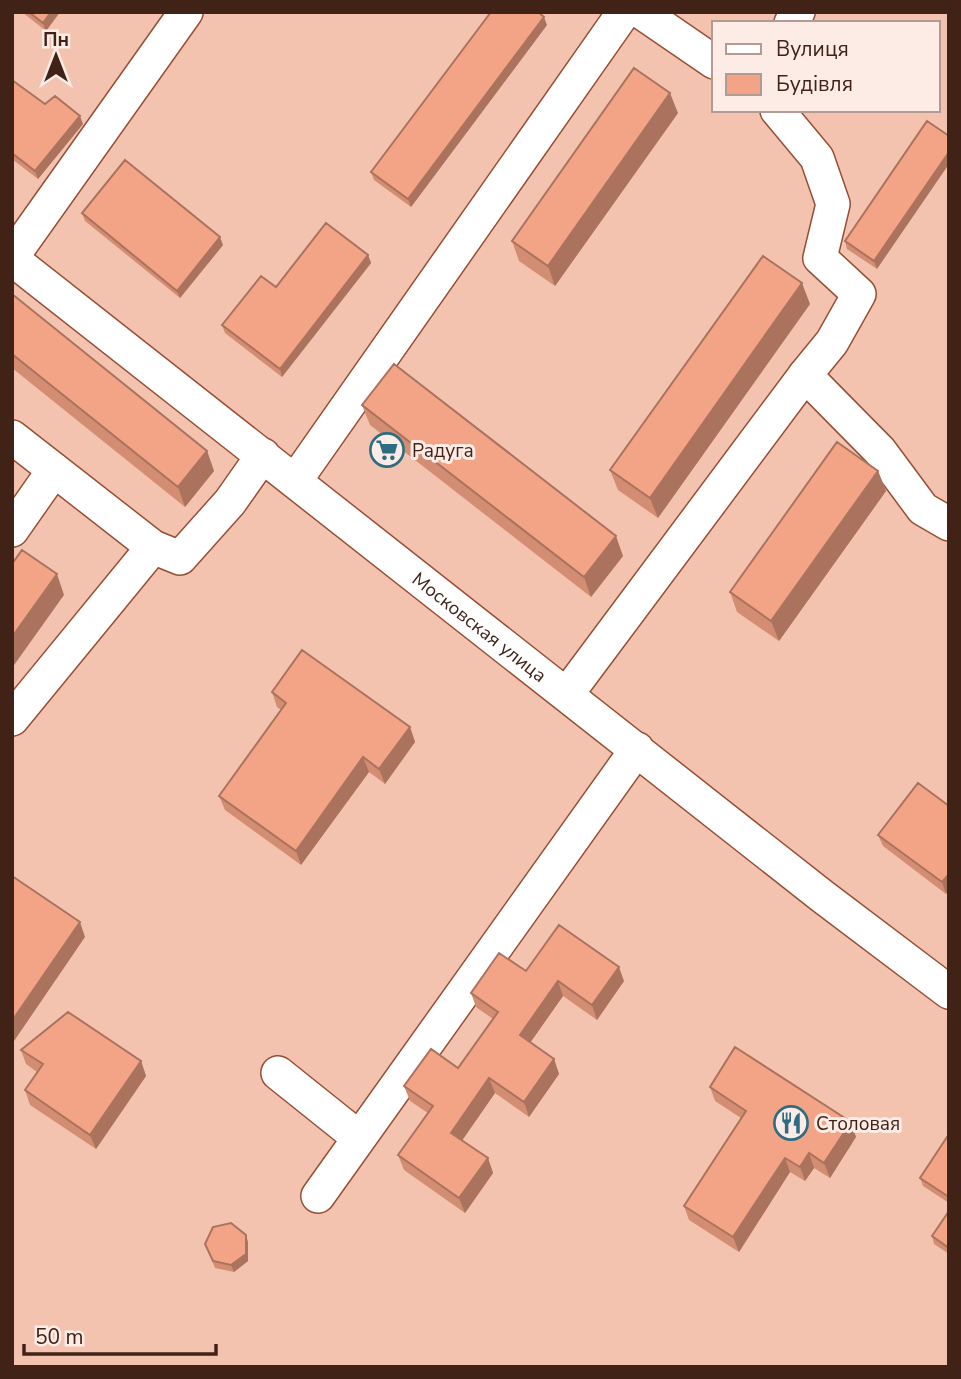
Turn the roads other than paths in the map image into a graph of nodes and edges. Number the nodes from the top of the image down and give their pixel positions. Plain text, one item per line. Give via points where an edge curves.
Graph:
1 (186, 12) edge
2 (624, 12) edge
3 (640, 12) edge
4 (712, 61) edge
5 (780, 112) edge
6 (12, 258) edge
7 (805, 375) junction
8 (12, 437) edge
9 (263, 456) junction
10 (54, 470) junction
11 (295, 481) junction
12 (949, 524) edge
13 (12, 530) edge
14 (153, 547) junction
15 (567, 694) junction
16 (12, 719) edge
17 (637, 749) junction
18 (949, 992) edge
19 (278, 1073) dead end
20 (358, 1137) junction
21 (318, 1196) dead end

1 - 6 street
2 - 11 street
3 - 4 street
5 - 7 street via 817,158 833,204 820,258 859,294 832,342
6 - 9 street, Московская улица
7 - 12 street via 880,451 923,509
7 - 15 street
8 - 10 street
9 - 11 street, Московская улица
9 - 14 street via 180,558
10 - 13 street
10 - 14 street
11 - 15 street, Московская улица
14 - 16 street
15 - 17 street, Московская улица
17 - 18 street, Московская улица
17 - 20 street
19 - 20 street
20 - 21 street

